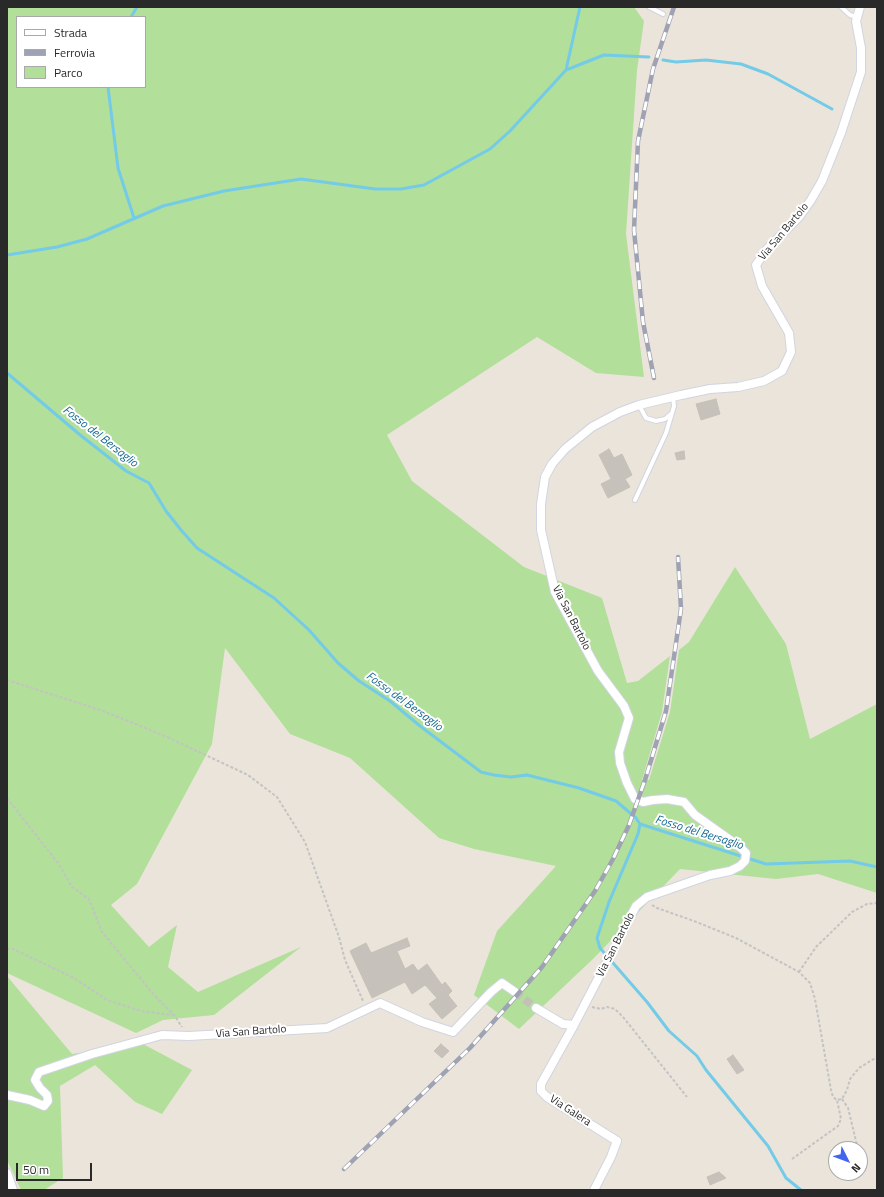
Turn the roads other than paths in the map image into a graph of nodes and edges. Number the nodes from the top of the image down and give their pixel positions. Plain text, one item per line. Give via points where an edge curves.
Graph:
1 (648, 7) edge
2 (841, 7) edge
3 (860, 7) edge
4 (663, 14) dead end
5 (857, 17) junction
6 (672, 397) junction
7 (639, 405) junction
8 (672, 413) junction
9 (635, 500) dead end
10 (515, 992) tunnel mouth
11 (536, 1008) tunnel mouth
12 (574, 1025) junction
13 (7, 1095) edge
14 (7, 1173) edge
15 (13, 1190) edge
16 (594, 1190) edge

1 - 4 lane
2 - 5 lane
3 - 5 street
5 - 6 street, Via San Bartolo via 861,72 822,181 799,217 767,249 756,265 762,286 789,333 791,352 782,370 764,381 738,387 710,388
6 - 7 street, Via San Bartolo
6 - 8 lane
7 - 8 lane via 646,418 665,419
7 - 12 street, Via San Bartolo via 592,427 564,449 552,464 545,477 541,504 541,530 549,567 555,592 598,671 624,706 629,718 619,752 620,763 635,799 643,802 667,799 684,802 695,815 736,844 746,857 740,866 730,871 710,875 647,897 636,906
8 - 9 lane via 666,433
10 - 13 street, Via San Bartolo via 502,983 453,1032 422,1022 380,1003 327,1028 189,1036 162,1035 39,1072 35,1080 47,1095 48,1101 44,1106
11 - 12 street via 563,1024
12 - 16 street, Via Galera via 541,1084 541,1091 617,1141
14 - 15 street

